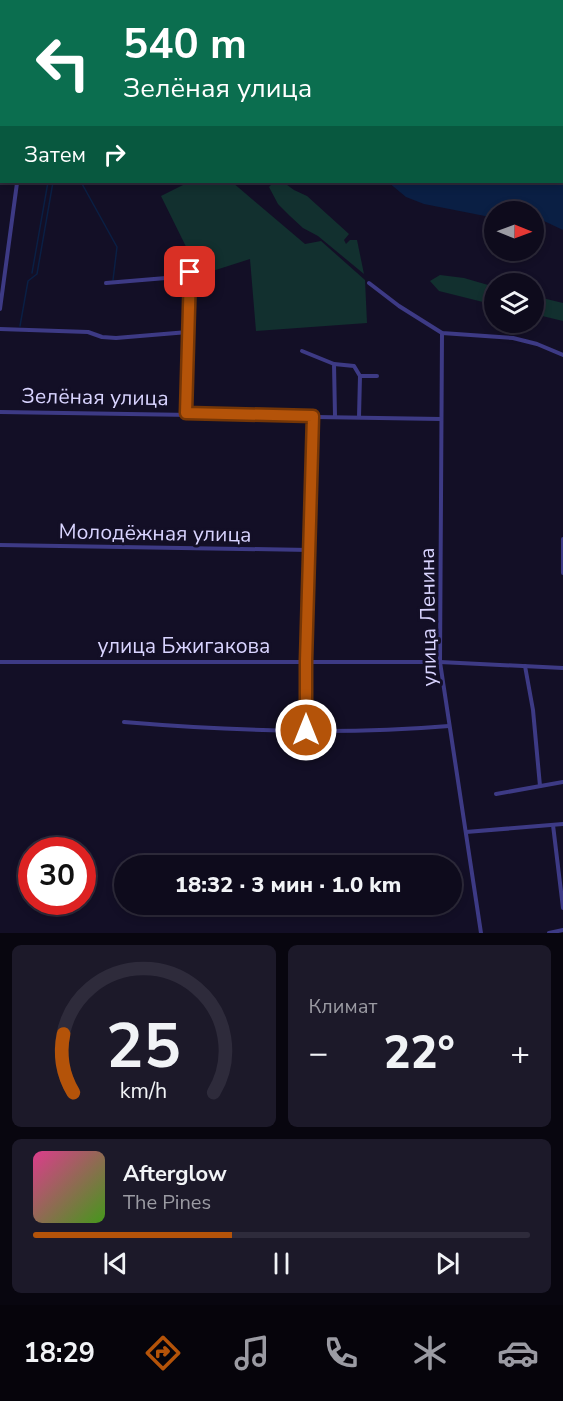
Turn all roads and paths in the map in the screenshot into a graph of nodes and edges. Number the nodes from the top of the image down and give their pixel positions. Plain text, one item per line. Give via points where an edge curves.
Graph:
1 (17, 183) edge
2 (106, 283) dead end
3 (369, 283) dead end
4 (0, 309) edge
5 (0, 329) edge
6 (188, 332) junction
7 (442, 333) junction
8 (302, 351) dead end
9 (563, 355) edge
10 (334, 364) junction
11 (360, 376) junction
12 (376, 376) dead end
13 (0, 412) edge
14 (186, 413) junction
15 (313, 416) junction
16 (335, 416) junction
17 (359, 417) junction
18 (441, 419) junction
19 (563, 539) edge
20 (0, 545) edge
21 (310, 550) junction
22 (563, 573) edge
23 (306, 661) junction
24 (0, 662) edge
25 (440, 662) junction
26 (525, 666) junction
27 (563, 668) edge
28 (124, 722) dead end
29 (449, 726) junction
30 (306, 730) junction
31 (563, 782) edge
32 (540, 786) junction
33 (496, 794) dead end
34 (563, 824) edge
35 (553, 825) junction
36 (466, 832) junction
37 (560, 861) edge
38 (563, 908) edge
39 (563, 930) edge
40 (481, 933) edge
41 (549, 933) edge

1 - 4 street
2 - 6 street via 190,274
3 - 7 street
5 - 6 street via 88,332 116,338
6 - 14 street
7 - 9 street via 513,338
7 - 18 street, улица Ленина
8 - 10 street
10 - 11 street via 354,366
10 - 16 street
11 - 12 street
11 - 17 street
13 - 14 street, Зелёная улица
14 - 15 street, Зелёная улица
15 - 16 street, Зелёная улица
15 - 21 street
16 - 17 street, Зелёная улица
17 - 18 street, Зелёная улица
18 - 25 street, улица Ленина
19 - 22 street
20 - 21 street, Молодёжная улица
21 - 23 street
23 - 24 street, улица Бжигакова
23 - 25 street, улица Бжигакова
23 - 30 street
25 - 26 street, улица Бжигакова
25 - 29 street, улица Ленина
26 - 27 street, улица Бжигакова
26 - 32 street
28 - 30 street
29 - 30 street
29 - 36 street, улица Ленина
31 - 32 street
32 - 33 street
34 - 35 street
35 - 36 street
35 - 37 street
36 - 40 street, улица Ленина
37 - 38 street
39 - 41 street

